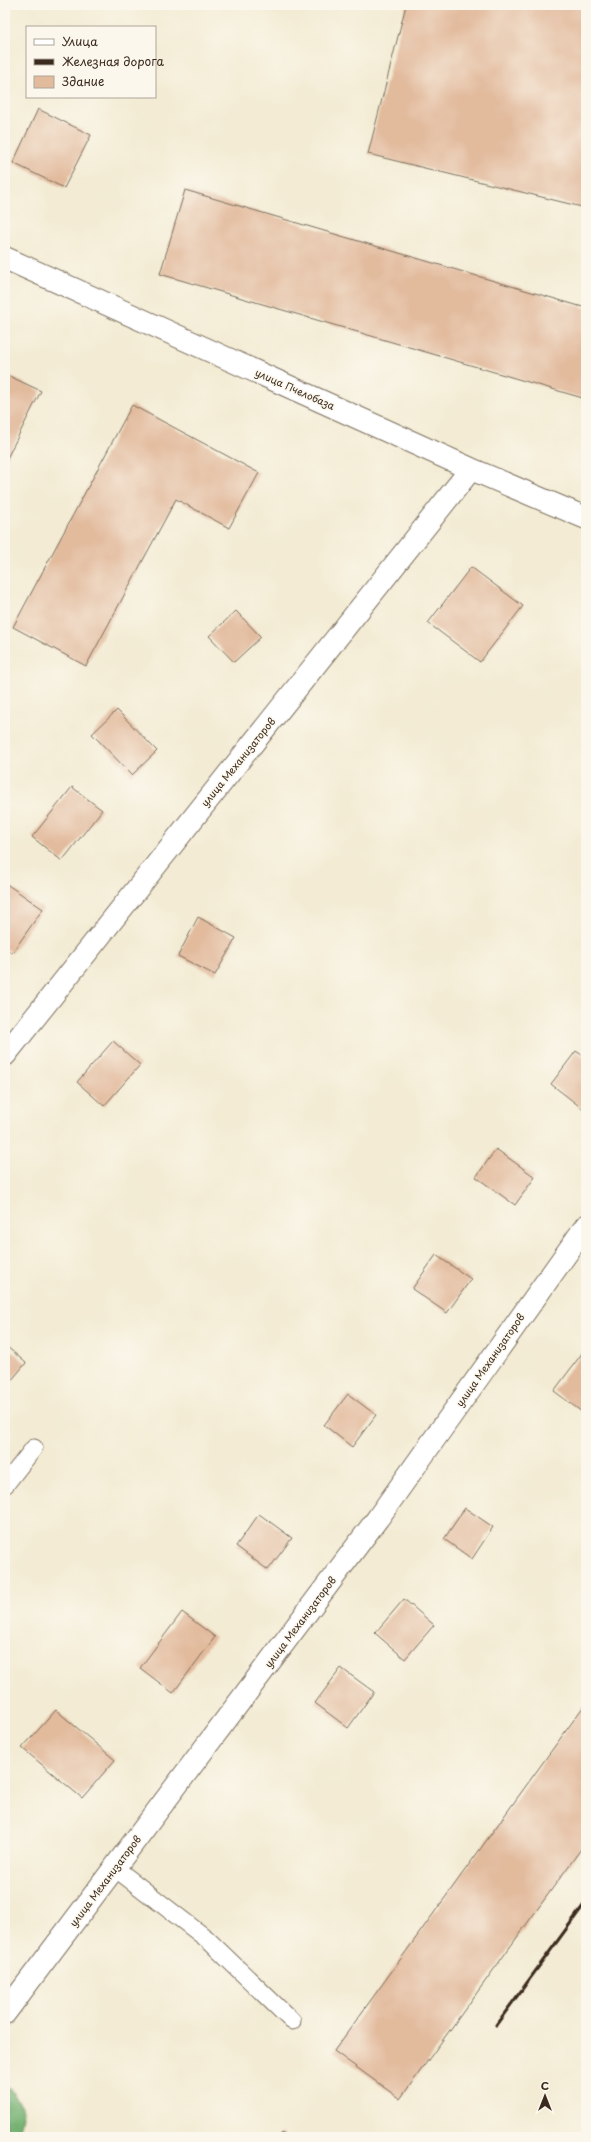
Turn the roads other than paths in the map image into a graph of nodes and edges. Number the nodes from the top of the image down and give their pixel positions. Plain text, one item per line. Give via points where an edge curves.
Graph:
1 (5, 258) edge
2 (471, 469) junction
3 (586, 518) edge
4 (5, 1055) edge
5 (586, 1226) edge
6 (34, 1448) dead end
7 (5, 1485) edge
8 (116, 1868) junction
9 (7, 2005) edge
10 (292, 2020) dead end

1 - 2 street, улица Пчелобаза
2 - 3 street, улица Пчелобаза
2 - 4 street, улица Механизаторов
5 - 8 street, улица Механизаторов via 378,1518
6 - 7 lane
8 - 9 street, улица Механизаторов
8 - 10 lane via 207,1939

